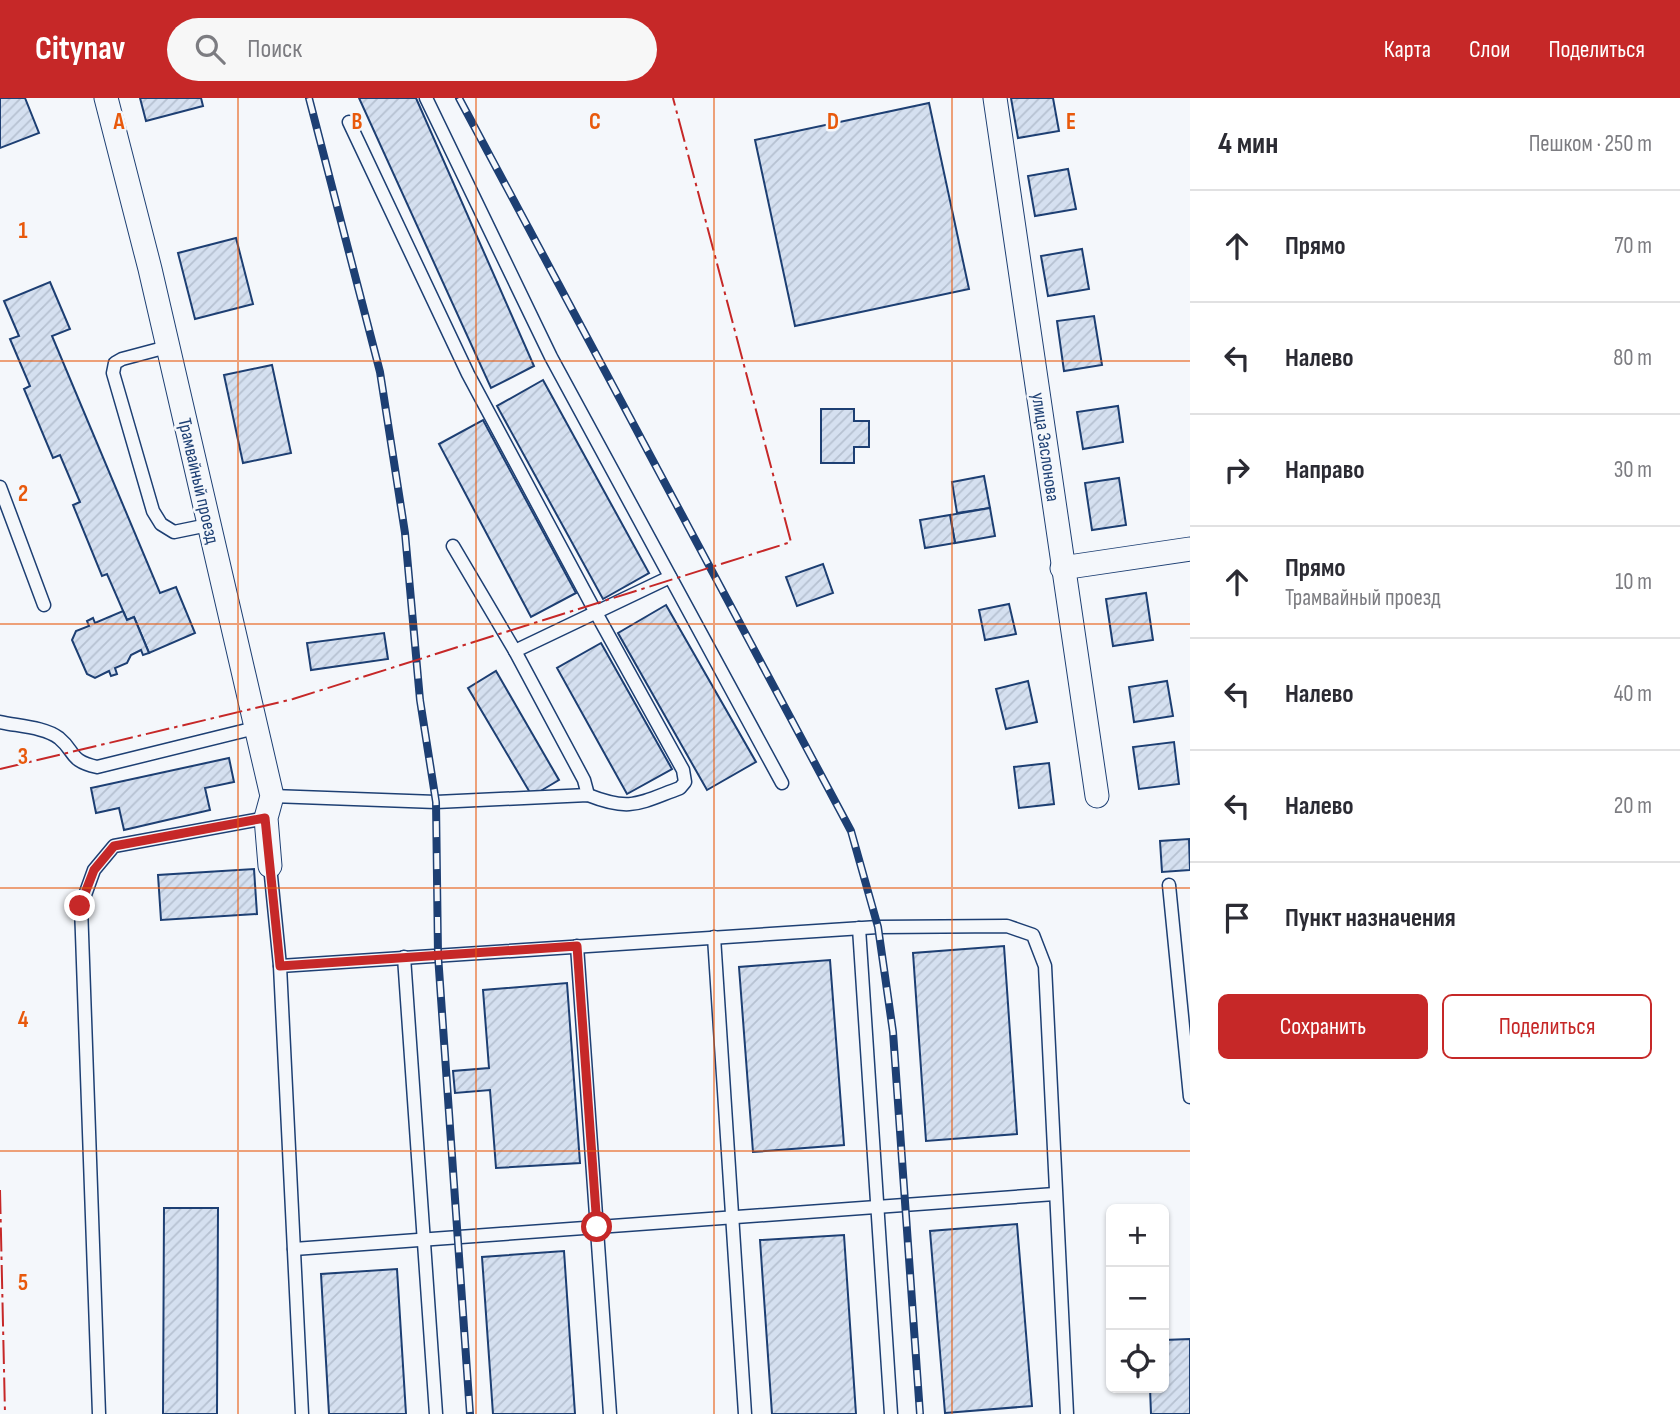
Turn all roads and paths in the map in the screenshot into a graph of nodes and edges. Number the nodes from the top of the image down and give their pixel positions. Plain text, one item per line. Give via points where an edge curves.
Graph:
1 (106, 98) edge
2 (426, 98) edge
3 (995, 98) edge
4 (349, 122) dead end
5 (167, 347) junction
6 (0, 487) edge
7 (208, 525) junction
8 (453, 546) dead end
9 (1190, 549) edge
10 (1062, 568) junction
11 (670, 577) junction
12 (44, 605) dead end
13 (595, 611) junction
14 (515, 651) junction
15 (0, 722) edge
16 (255, 729) junction
17 (782, 783) dead end
18 (589, 795) junction
19 (1097, 796) dead end
20 (269, 807) junction
21 (270, 866) joint
22 (1169, 885) dead end
23 (859, 928) junction
24 (714, 937) junction
25 (577, 946) junction
26 (404, 957) junction
27 (280, 966) junction
28 (1190, 1097) edge
29 (1055, 1194) junction
30 (877, 1207) junction
31 (732, 1217) junction
32 (597, 1227) junction
33 (424, 1240) junction
34 (294, 1249) junction
35 (99, 1414) edge
36 (302, 1414) edge
37 (436, 1414) edge
38 (610, 1414) edge
39 (745, 1414) edge
40 (891, 1414) edge
41 (1068, 1414) edge

1 - 5 street, Трамвайный проезд
2 - 11 lane via 551,357
3 - 10 street, улица Заслонова
4 - 13 lane via 468,374
5 - 7 street, Трамвайный проезд
5 - 7 lane via 122,359 113,373 153,511 161,524 174,532
6 - 12 lane
7 - 16 street, Трамвайный проезд
8 - 14 lane
9 - 10 street
10 - 19 street, улица Заслонова
11 - 13 lane
11 - 17 lane
13 - 14 lane
13 - 18 lane via 683,770 685,782 630,806
14 - 18 lane
15 - 16 lane via 59,738 79,761 97,767
16 - 20 street, Трамвайный проезд
18 - 20 lane
20 - 21 street, Трамвайный проезд
20 - 35 lane via 114,846 94,870 80,906
21 - 27 lane
22 - 28 lane
23 - 24 lane
23 - 29 lane via 1007,926 1033,935 1045,966
23 - 30 lane
24 - 25 lane
24 - 31 lane
25 - 26 lane
25 - 32 lane
26 - 27 lane
26 - 33 lane
27 - 34 lane
29 - 30 lane
29 - 41 lane
30 - 31 lane
30 - 40 lane
31 - 32 lane
31 - 39 lane
32 - 33 lane
32 - 38 lane
33 - 34 lane
33 - 37 lane
34 - 36 lane

